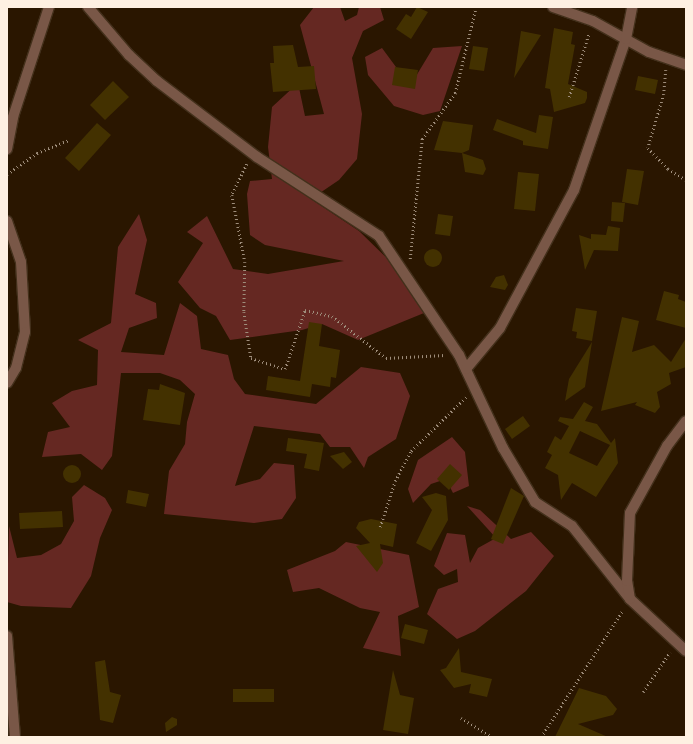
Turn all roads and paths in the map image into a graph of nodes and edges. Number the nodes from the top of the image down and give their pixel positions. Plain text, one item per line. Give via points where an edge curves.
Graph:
1 (49, 7) edge
2 (88, 7) edge
3 (476, 7) edge
4 (553, 7) edge
5 (632, 7) edge
6 (593, 21) junction
7 (626, 39) junction
8 (667, 60) junction
9 (686, 65) edge
10 (569, 98) dead end
11 (69, 140) dead end
12 (7, 149) edge
13 (252, 153) junction
14 (7, 174) edge
15 (686, 180) edge
16 (7, 221) edge
17 (409, 276) junction
18 (459, 355) junction
19 (466, 369) junction
20 (7, 383) edge
21 (476, 387) junction
22 (686, 421) edge
23 (380, 527) dead end
24 (630, 599) junction
25 (7, 636) edge
26 (675, 640) junction
27 (686, 651) edge
28 (643, 692) dead end
29 (461, 718) dead end
30 (15, 737) edge
31 (493, 737) edge
32 (541, 737) edge

1 - 12 street via 13,116
2 - 13 street via 129,55 157,82
3 - 17 path via 455,93 422,139
4 - 6 street
5 - 7 street
6 - 7 street
6 - 10 path
7 - 8 street
7 - 19 street via 574,190 500,328
8 - 9 street
8 - 15 path via 664,94 648,148 668,170
11 - 14 path via 37,153
13 - 17 street via 379,236
13 - 18 path via 232,195 246,262 244,312 250,358 285,369 305,310 332,316 386,358
16 - 20 street via 21,262 25,332 16,368
17 - 18 street
18 - 19 street
19 - 21 street
21 - 23 path via 411,451 395,481
21 - 24 street via 502,448 535,502 586,540
22 - 24 street via 663,453 630,513 627,581
24 - 26 street
24 - 32 path
25 - 30 street
26 - 27 street
26 - 28 path via 665,663
29 - 31 path

